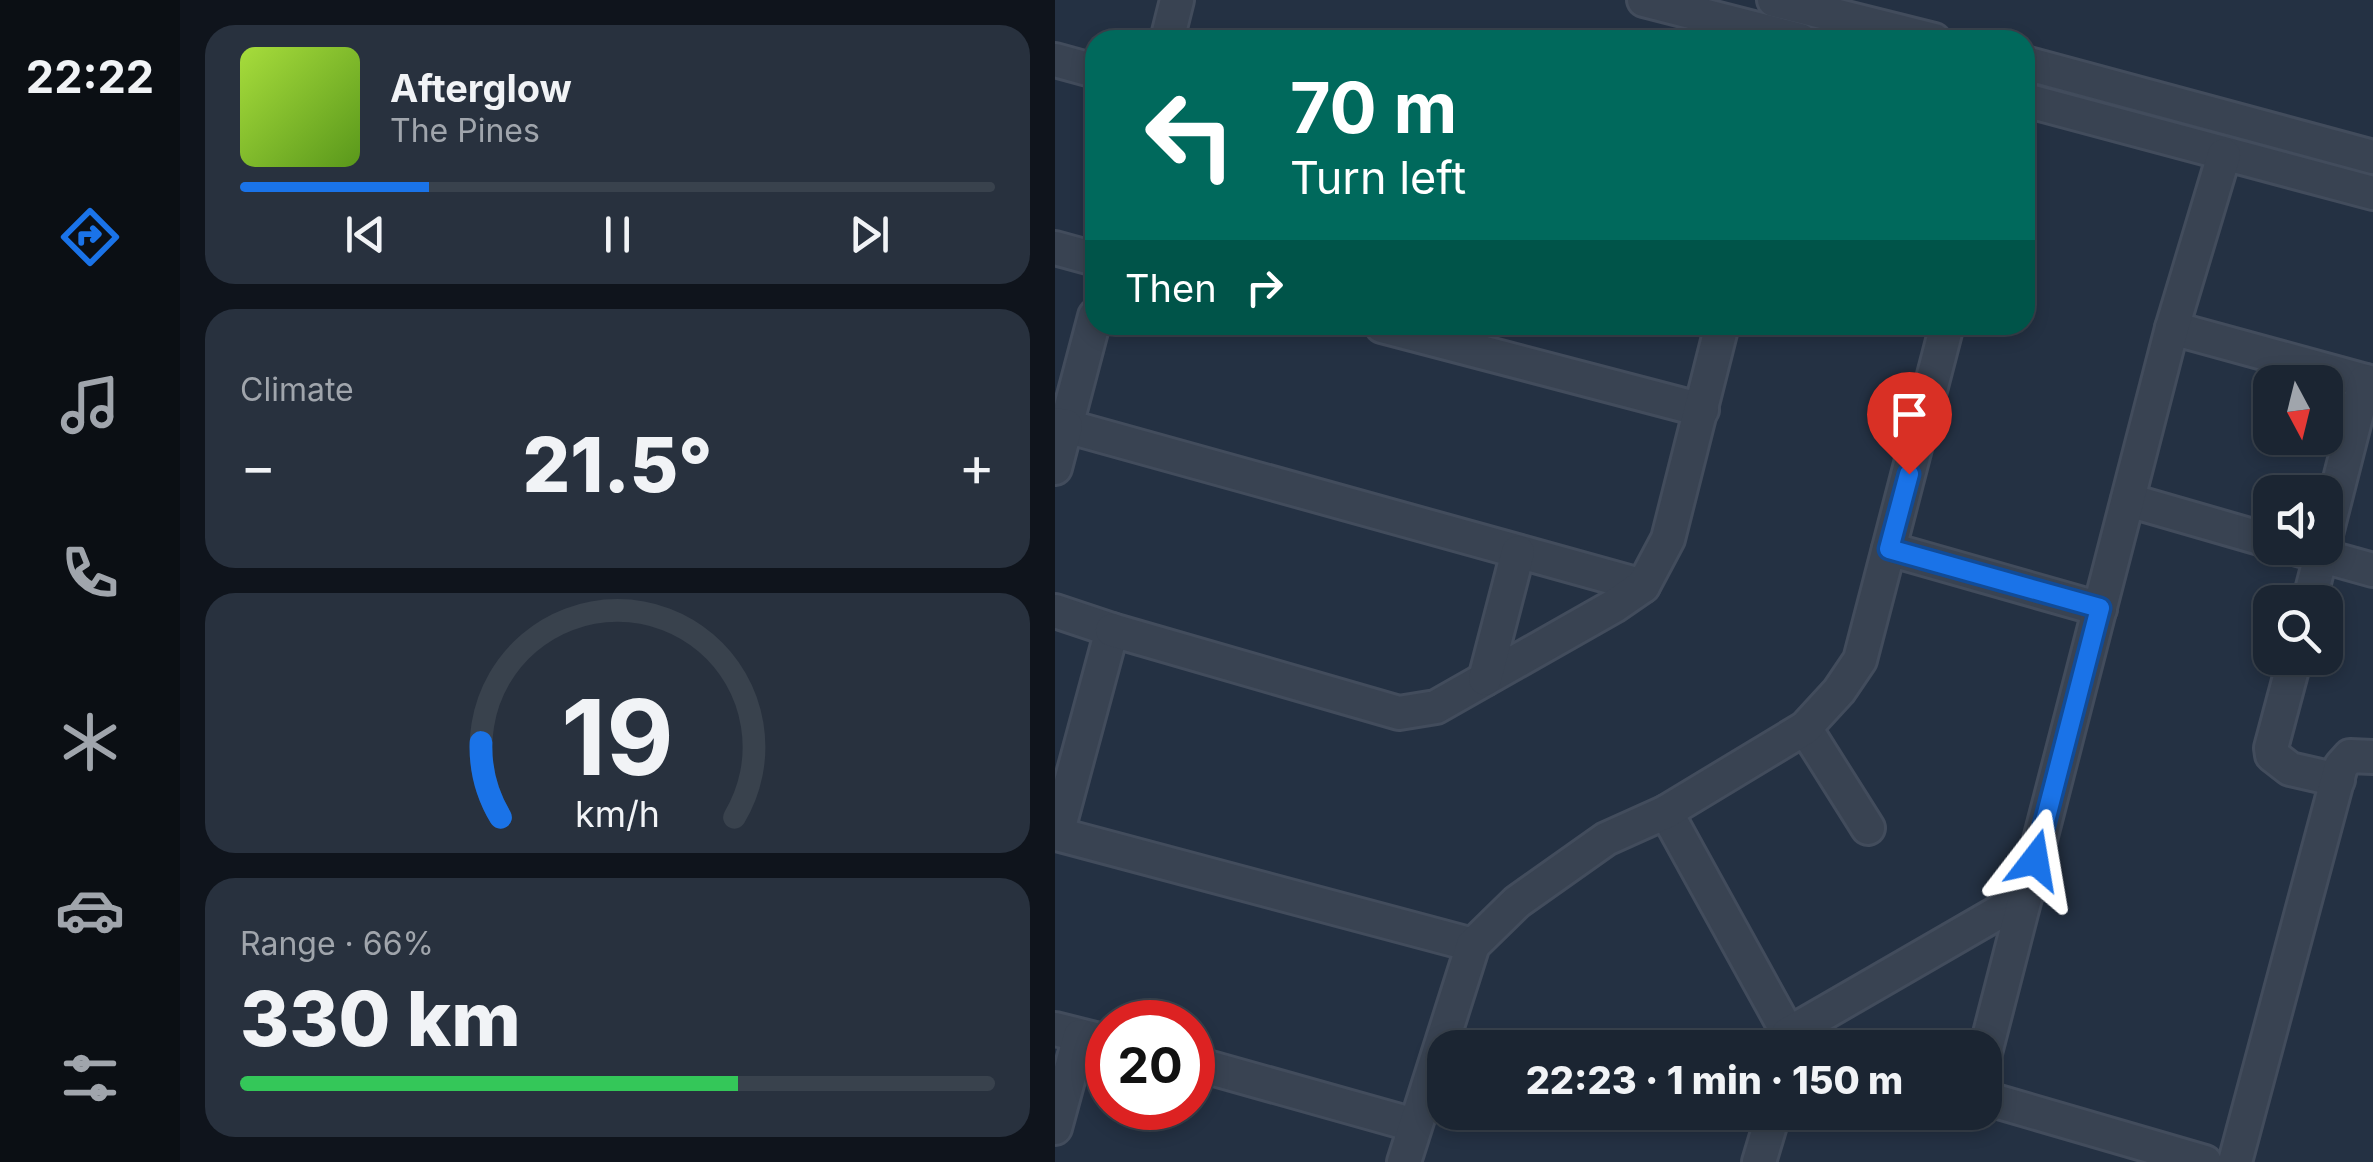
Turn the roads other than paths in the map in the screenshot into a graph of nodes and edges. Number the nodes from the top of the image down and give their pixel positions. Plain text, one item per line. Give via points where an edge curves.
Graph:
1 (1177, 0) edge
2 (1643, 0) edge
3 (1774, 0) edge
4 (1170, 30) edge
5 (1760, 30) edge
6 (1894, 30) edge
7 (1055, 60) edge
8 (2035, 66) edge
9 (1085, 68) edge
10 (2035, 103) edge
11 (2223, 155) junction
12 (2373, 157) edge
13 (2373, 194) edge
14 (1055, 248) edge
15 (1085, 257) edge
16 (2172, 328) junction
17 (1089, 335) edge
18 (1416, 335) edge
19 (1720, 335) edge
20 (1944, 335) edge
21 (2369, 382) edge
22 (1702, 410) junction
23 (1061, 425) edge
24 (1055, 468) edge
25 (2339, 475) edge
26 (2128, 500) junction
27 (2253, 536) edge
28 (1889, 549) junction
29 (1518, 552) junction
30 (2343, 558) edge
31 (2373, 570) edge
32 (1643, 586) junction
33 (2100, 608) junction
34 (1055, 611) edge
35 (1112, 630) junction
36 (2290, 675) edge
37 (1485, 679) junction
38 (1805, 728) junction
39 (2373, 758) edge
40 (2337, 780) junction
41 (1665, 812) junction
42 (1868, 828) dead end
43 (1056, 837) edge
44 (2025, 896) junction
45 (1473, 946) junction
46 (1788, 1030) edge
47 (1815, 1030) edge
48 (1991, 1030) edge
49 (1081, 1036) edge
50 (1215, 1069) edge
51 (2002, 1103) edge
52 (1414, 1124) junction
53 (1055, 1128) edge
54 (1769, 1130) edge
55 (1403, 1162) edge
56 (1759, 1162) edge
57 (2205, 1162) edge
58 (2235, 1162) edge

1 - 4 lane
2 - 5 lane
3 - 6 lane
7 - 9 lane
8 - 12 lane
10 - 11 lane
11 - 13 lane
11 - 16 lane
14 - 15 lane
16 - 21 lane
16 - 26 lane
17 - 23 lane
18 - 22 lane
19 - 22 lane
20 - 28 lane
21 - 25 lane
22 - 32 lane via 1668,540
23 - 24 lane
23 - 29 lane
26 - 27 lane
26 - 33 lane
28 - 33 lane
28 - 38 lane via 1859,660
29 - 32 lane
29 - 37 lane
30 - 31 lane
32 - 37 lane
33 - 44 lane
34 - 35 lane
35 - 37 lane via 1399,713 1436,707
35 - 43 lane
36 - 40 lane via 2273,755 2290,769
38 - 41 lane
38 - 42 lane
39 - 40 lane via 2345,758
40 - 58 lane
41 - 45 lane via 1606,839 1559,871
41 - 46 lane
43 - 45 lane
44 - 47 lane
44 - 48 lane
45 - 52 lane
49 - 53 lane
50 - 52 lane
51 - 57 lane
52 - 55 lane
54 - 56 lane

